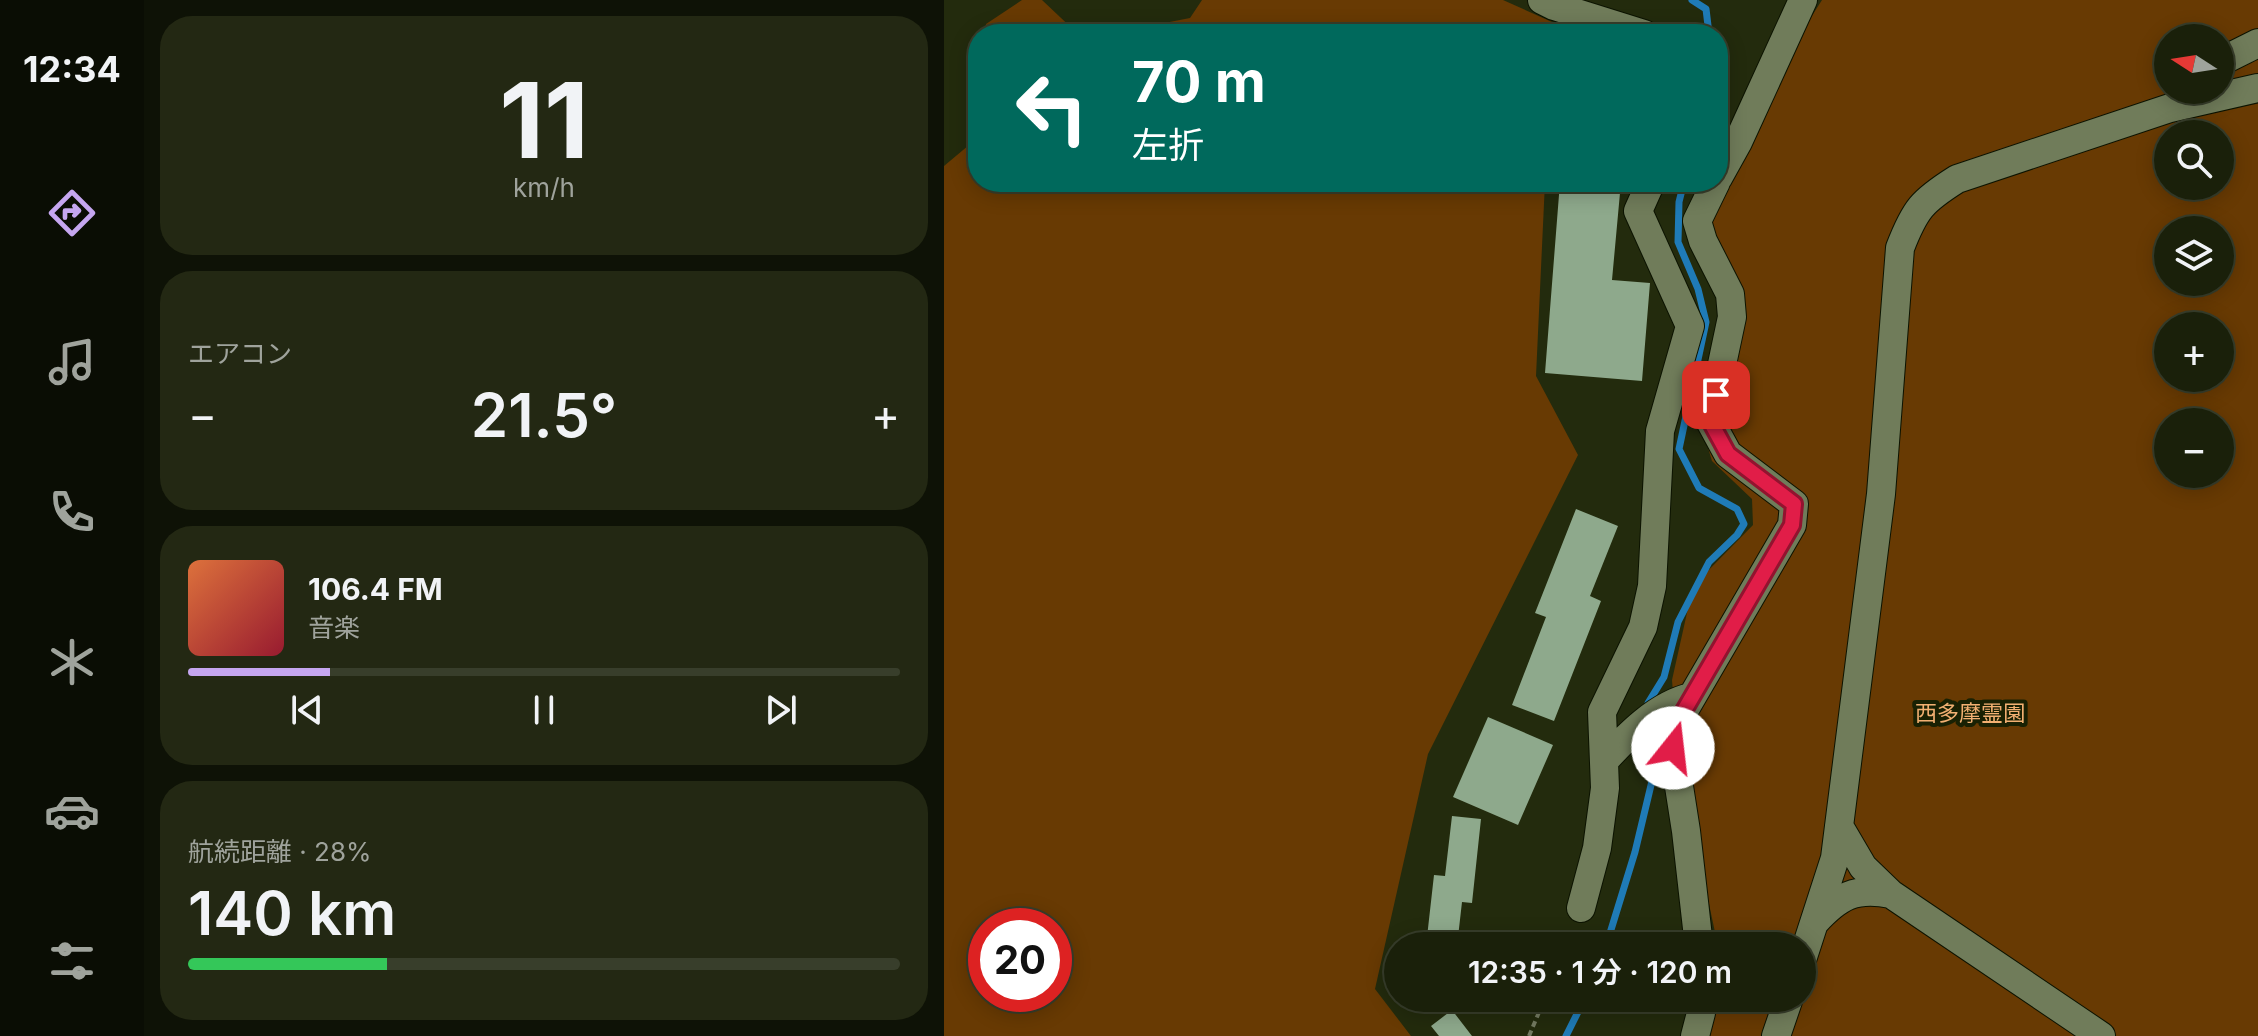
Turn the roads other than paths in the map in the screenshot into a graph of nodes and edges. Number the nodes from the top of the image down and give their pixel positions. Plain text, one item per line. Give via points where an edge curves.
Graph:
1 (1542, 0) edge
2 (1803, 0) edge
3 (1612, 24) edge
4 (2258, 43) edge
5 (2234, 55) edge
6 (2258, 88) edge
7 (2234, 91) edge
8 (2160, 104) edge
9 (1728, 140) edge
10 (1647, 192) edge
11 (1711, 192) edge
12 (1682, 699) junction
13 (1605, 760) junction
14 (1839, 826) junction
15 (1891, 894) junction
16 (1581, 908) dead end
17 (1815, 922) junction
18 (1697, 932) edge
19 (1812, 932) edge
20 (1701, 1012) edge
21 (1784, 1012) edge
22 (1695, 1036) edge
23 (1776, 1036) edge
24 (2101, 1036) edge

1 - 3 street
2 - 9 street
4 - 5 street
6 - 7 street
8 - 14 street via 1957,179 1927,198 1910,221 1900,248 1881,494
10 - 13 street via 1638,211 1690,326 1660,431 1652,586 1643,627 1602,712
11 - 12 street via 1697,221 1730,294 1732,317 1710,421 1728,454 1794,504 1792,525
12 - 13 street via 1626,737
12 - 18 street via 1673,748
13 - 16 street via 1597,848
14 - 15 street via 1863,867
14 - 17 street
15 - 17 street via 1854,894 1834,902
15 - 24 street
17 - 19 street
20 - 22 street
21 - 23 street

